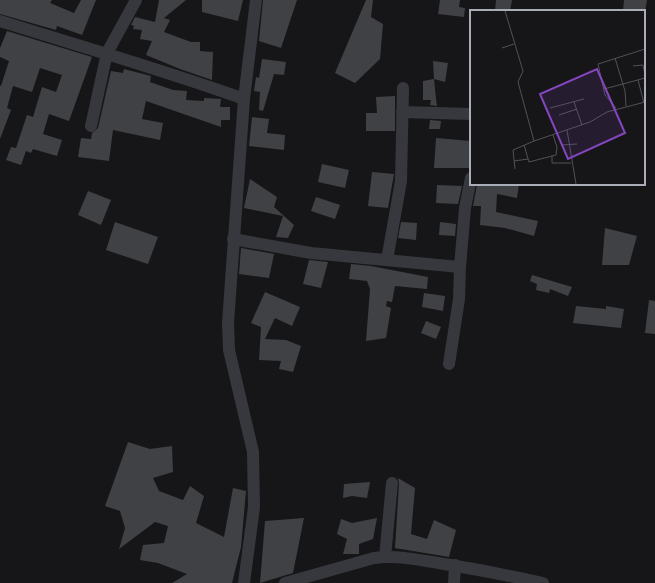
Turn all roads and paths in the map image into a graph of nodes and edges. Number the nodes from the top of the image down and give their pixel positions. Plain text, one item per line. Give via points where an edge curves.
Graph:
1 (136, 0) edge
2 (256, 0) edge
3 (0, 22) edge
4 (107, 53) junction
5 (403, 88) dead end
6 (244, 99) junction
7 (402, 112) junction
8 (470, 114) edge
9 (91, 126) dead end
10 (470, 183) edge
11 (233, 239) junction
12 (387, 260) junction
13 (460, 267) junction
14 (449, 364) dead end
15 (392, 484) dead end
16 (385, 557) junction
17 (455, 565) junction
18 (244, 583) edge
19 (284, 583) edge
20 (454, 583) edge
21 (543, 583) edge

1 - 4 street
2 - 6 street
3 - 4 street
4 - 6 street
4 - 9 street
5 - 7 street
6 - 11 street
7 - 8 street
7 - 12 street via 401,181
10 - 13 street via 465,208
11 - 12 street via 311,253
11 - 18 street via 229,350 252,452 254,507
12 - 13 street
13 - 14 street via 459,299
15 - 16 street
16 - 17 street
16 - 19 street
17 - 20 street
17 - 21 street

